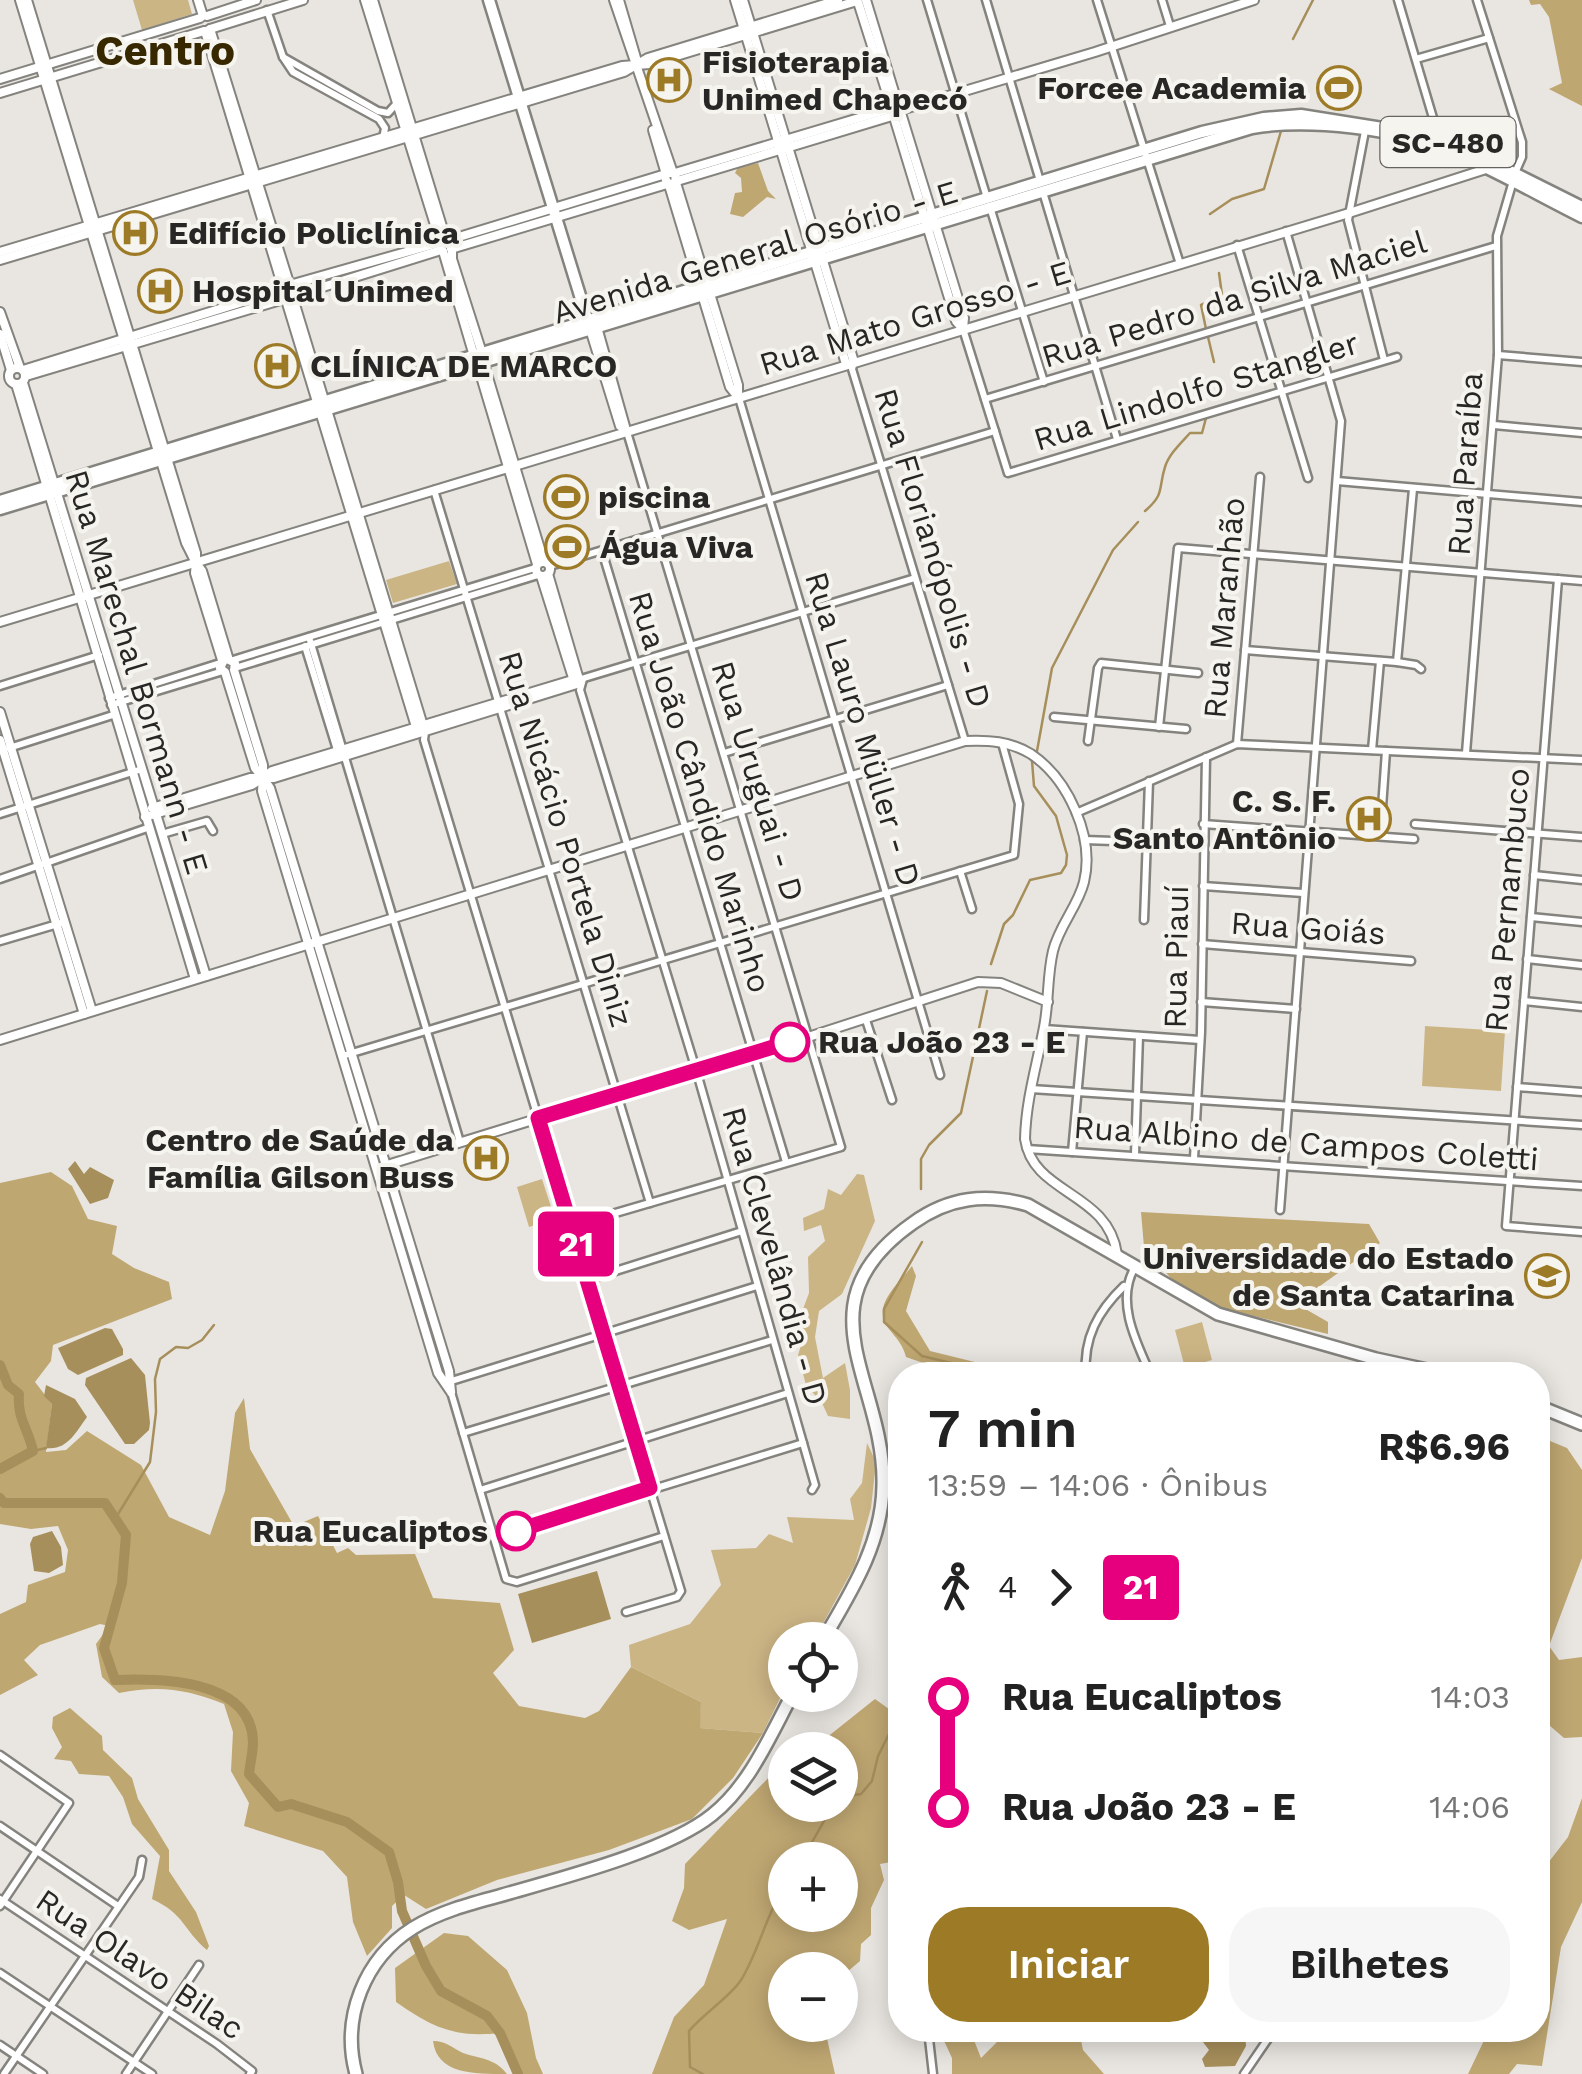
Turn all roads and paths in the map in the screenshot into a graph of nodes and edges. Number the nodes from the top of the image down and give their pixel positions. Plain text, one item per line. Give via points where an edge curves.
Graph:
1 (24, 0) edge
2 (198, 0) edge
3 (256, 0) edge
4 (303, 0) edge
5 (366, 0) edge
6 (373, 0) edge
7 (493, 0) edge
8 (617, 0) edge
9 (735, 0) edge
10 (743, 0) edge
11 (838, 0) edge
12 (927, 0) edge
13 (986, 0) edge
14 (1097, 0) edge
15 (1162, 0) edge
16 (1254, 0) edge
17 (1398, 0) edge
18 (1478, 0) edge
19 (861, 1) edge
20 (267, 10) junction
21 (807, 12) junction
22 (203, 16) junction
23 (1170, 26) junction
24 (208, 30) junction
25 (748, 30) junction
26 (1489, 38) junction
27 (1111, 46) junction
28 (1416, 59) junction
29 (636, 65) junction
30 (44, 66) junction
31 (1010, 78) junction
32 (0, 79) edge
33 (48, 79) junction
34 (0, 93) edge
35 (955, 94) junction
36 (523, 100) junction
37 (397, 103) junction
38 (895, 111) junction
39 (376, 113) junction
40 (1366, 127) junction
41 (410, 134) junction
42 (384, 138) junction
43 (1439, 138) junction
44 (783, 145) junction
45 (1147, 154) junction
46 (1489, 165) junction
47 (1514, 177) junction
48 (671, 179) junction
49 (253, 181) junction
50 (1042, 187) junction
51 (989, 203) junction
52 (1582, 208) edge
53 (558, 213) junction
54 (1349, 213) junction
55 (1582, 217) edge
56 (930, 221) junction
57 (93, 228) junction
58 (1286, 231) junction
59 (445, 245) junction
60 (1237, 245) junction
61 (1496, 246) junction
62 (0, 252) edge
63 (817, 256) junction
64 (0, 260) edge
65 (1180, 264) junction
66 (1364, 286) junction
67 (705, 290) junction
68 (288, 293) junction
69 (1074, 296) junction
70 (1308, 302) junction
71 (1022, 311) junction
72 (0, 312) edge
73 (1259, 317) junction
74 (592, 324) junction
75 (964, 329) junction
76 (0, 334) edge
77 (128, 342) junction
78 (1498, 356) junction
79 (1397, 357) dead end
80 (479, 358) junction
81 (1384, 360) junction
82 (1582, 362) edge
83 (851, 365) junction
84 (1095, 366) junction
85 (15, 376) edge
86 (1329, 376) junction
87 (1044, 382) junction
88 (0, 385) edge
89 (1281, 390) junction
90 (738, 397) junction
91 (985, 399) junction
92 (322, 407) junction
93 (1494, 426) junction
94 (626, 430) junction
95 (995, 431) junction
96 (1582, 433) edge
97 (1117, 440) junction
98 (162, 455) junction
99 (882, 465) junction
100 (512, 466) junction
101 (1260, 477) dead end
102 (1308, 478) dead end
103 (1337, 481) junction
104 (1413, 488) junction
105 (51, 489) junction
106 (434, 490) junction
107 (1488, 495) junction
108 (769, 500) junction
109 (1582, 502) edge
110 (0, 505) edge
111 (355, 515) junction
112 (658, 534) junction
113 (73, 542) junction
114 (63, 544) junction
115 (602, 550) junction
116 (1254, 554) junction
117 (1331, 560) junction
118 (196, 563) junction
119 (1405, 566) junction
120 (542, 569) junction
121 (1481, 572) junction
122 (915, 578) junction
123 (1558, 579) junction
124 (1582, 581) edge
125 (465, 593) junction
126 (90, 595) junction
127 (79, 598) junction
128 (803, 613) junction
129 (386, 617) junction
130 (0, 622) edge
131 (307, 641) junction
132 (692, 647) junction
133 (1245, 650) junction
134 (107, 652) junction
135 (96, 656) junction
136 (1323, 656) junction
137 (1380, 661) junction
138 (1397, 662) junction
139 (636, 664) junction
140 (228, 665) junction
141 (1420, 669) dead end
142 (1165, 670) junction
143 (1198, 672) dead end
144 (579, 683) junction
145 (948, 685) junction
146 (0, 686) edge
147 (122, 702) junction
148 (112, 706) junction
149 (499, 706) junction
150 (1054, 716) dead end
151 (1, 719) edge
152 (834, 719) junction
153 (1091, 720) junction
154 (1159, 727) junction
155 (1186, 729) dead end
156 (421, 732) junction
157 (965, 741) junction
158 (1002, 742) junction
159 (1088, 742) dead end
160 (1237, 744) junction
161 (4, 745) edge
162 (1314, 747) junction
163 (1372, 750) junction
164 (1386, 751) junction
165 (1466, 752) junction
166 (724, 753) junction
167 (342, 756) junction
168 (1206, 757) junction
169 (1544, 757) junction
170 (1582, 760) edge
171 (142, 769) junction
172 (132, 773) junction
173 (852, 776) junction
174 (262, 778) junction
175 (1149, 781) junction
176 (25, 806) junction
177 (740, 810) junction
178 (155, 811) junction
179 (1076, 812) junction
180 (0, 814) edge
181 (144, 814) junction
182 (1204, 824) junction
183 (1415, 824) dead end
184 (148, 828) junction
185 (684, 828) junction
186 (161, 829) junction
187 (213, 831) dead end
188 (1308, 831) junction
189 (1538, 834) junction
190 (1380, 836) junction
191 (1582, 837) edge
192 (1414, 839) dead end
193 (1084, 840) junction
194 (1147, 842) junction
195 (1203, 844) junction
196 (627, 845) junction
197 (43, 865) junction
198 (549, 870) junction
199 (960, 870) junction
200 (1534, 876) junction
201 (0, 879) edge
202 (1582, 880) edge
203 (177, 884) junction
204 (1203, 886) junction
205 (166, 887) junction
206 (886, 892) junction
207 (1304, 893) junction
208 (470, 894) junction
209 (972, 910) dead end
210 (1531, 917) junction
211 (391, 918) junction
212 (1144, 920) dead end
213 (1582, 922) edge
214 (60, 923) junction
215 (776, 925) junction
216 (0, 941) edge
217 (720, 941) junction
218 (312, 943) junction
219 (1202, 944) junction
220 (1299, 952) junction
221 (661, 959) junction
222 (1410, 960) dead end
223 (1527, 960) junction
224 (1582, 964) edge
225 (206, 976) junction
226 (195, 980) junction
227 (583, 982) junction
228 (329, 996) junction
229 (919, 1002) junction
230 (1048, 1002) junction
231 (1201, 1002) junction
232 (1524, 1002) junction
233 (504, 1006) junction
234 (1582, 1006) edge
235 (1296, 1009) junction
236 (88, 1012) junction
237 (866, 1020) junction
238 (1044, 1028) junction
239 (427, 1031) junction
240 (1083, 1032) junction
241 (810, 1036) junction
242 (1140, 1036) junction
243 (0, 1040) edge
244 (1200, 1040) junction
245 (352, 1054) junction
246 (753, 1054) junction
247 (342, 1056) junction
248 (697, 1072) junction
249 (940, 1075) dead end
250 (1517, 1087) junction
251 (1031, 1088) junction
252 (1078, 1089) junction
253 (1582, 1092) edge
254 (617, 1094) junction
255 (1137, 1094) junction
256 (1198, 1098) junction
257 (892, 1100) dead end
258 (361, 1101) junction
259 (1288, 1104) junction
260 (538, 1118) junction
261 (1514, 1120) junction
262 (1582, 1125) edge
263 (460, 1142) junction
264 (1026, 1149) junction
265 (1072, 1152) junction
266 (1135, 1154) junction
267 (1194, 1158) junction
268 (786, 1162) junction
269 (1284, 1165) junction
270 (381, 1167) junction
271 (727, 1179) junction
272 (1510, 1181) junction
273 (1582, 1186) edge
274 (650, 1203) junction
275 (1280, 1210) dead end
276 (570, 1226) junction
277 (742, 1230) junction
278 (1582, 1232) edge
279 (1117, 1254) junction
280 (1136, 1266) junction
281 (587, 1280) junction
282 (1125, 1285) junction
283 (758, 1286) junction
284 (603, 1332) junction
285 (772, 1340) junction
286 (1086, 1362) edge
287 (1146, 1362) edge
288 (1390, 1362) edge
289 (449, 1386) junction
290 (620, 1387) junction
291 (788, 1393) junction
292 (1550, 1411) edge
293 (1582, 1424) edge
294 (463, 1433) junction
295 (636, 1440) junction
296 (803, 1442) junction
297 (650, 1488) junction
298 (480, 1490) junction
299 (812, 1490) dead end
300 (664, 1536) junction
301 (494, 1538) junction
302 (626, 1612) dead end
303 (834, 1622) edge
304 (783, 1712) edge
305 (0, 1756) edge
306 (0, 1826) edge
307 (37, 1851) junction
308 (142, 1860) dead end
309 (1, 1902) edge
310 (118, 1906) junction
311 (84, 1956) junction
312 (199, 1965) dead end
313 (0, 1973) edge
314 (50, 2008) junction
315 (168, 2012) junction
316 (929, 2042) edge
317 (1266, 2042) edge
318 (0, 2045) edge
319 (16, 2056) junction
320 (134, 2062) junction
321 (251, 2072) edge
322 (4, 2074) edge
323 (43, 2074) edge
324 (126, 2074) edge
325 (152, 2074) edge
326 (356, 2074) edge
327 (932, 2074) edge
328 (1244, 2074) edge

1 - 30 street
2 - 22 street
3 - 22 street
4 - 20 street
5 - 37 street, Rua Clevelândia - D
6 - 41 street, Rua Clevelândia - D
7 - 36 main road, Rua Uruguai - D
8 - 29 street, Rua Lauro Müller - D
9 - 25 street, Rua Florianópolis - D
10 - 25 street, Rua Florianópolis - D
11 - 21 street
12 - 35 street
13 - 31 street
14 - 27 street
15 - 23 street
16 - 23 street
17 - 28 street
18 - 26 street, Rua Paraíba
19 - 21 street
19 - 38 street
20 - 24 street
20 - 39 street via 283,56
21 - 25 street
22 - 24 street via 198,27
22 - 30 street
23 - 27 street
24 - 33 street
24 - 49 street
25 - 29 street
25 - 44 street, Rua Florianópolis - D
26 - 28 street
26 - 47 street, Rua Paraíba via 1522,142
27 - 31 street
27 - 45 street
28 - 43 street
29 - 36 street
29 - 48 street, Rua Lauro Müller - D
30 - 32 street
30 - 33 street
31 - 35 street
31 - 50 street
33 - 34 street
33 - 57 street
35 - 38 street
35 - 51 street
36 - 41 street
36 - 53 main road, Rua Uruguai - D
37 - 39 street via 388,113
37 - 41 street, Rua Clevelândia - D
37 - 42 street via 398,122
38 - 44 street
38 - 56 street
39 - 42 street
40 - 43 main road, SC-480
40 - 45 main road, SC-480 via 1279,116 1225,126
40 - 46 main road, SC-480
40 - 54 street
41 - 42 street
41 - 49 street
41 - 59 street, Rua Clevelândia - D
42 - 49 street
43 - 46 main road, SC-480
44 - 48 street
44 - 63 street, Rua Florianópolis - D
45 - 50 main road, Avenida General Osório - E / SC-480
45 - 65 street
46 - 47 main road, SC-480
46 - 54 street, Rua Mato Grosso - E
47 - 52 main road, SC-480
47 - 55 main road, SC-480
47 - 61 street, Rua Paraíba
48 - 53 street
48 - 67 street, Rua Lauro Müller - D
49 - 57 street
49 - 68 street
50 - 51 main road, Avenida General Osório - E / SC-480
50 - 69 street
51 - 56 main road, Avenida General Osório - E / SC-480
51 - 71 street
53 - 59 street
53 - 74 main road, Rua Uruguai - D
54 - 58 street, Rua Mato Grosso - E
54 - 66 street
56 - 63 main road, Avenida General Osório - E / SC-480
56 - 75 street
57 - 62 street
57 - 64 street
57 - 77 street
58 - 60 street, Rua Mato Grosso - E
58 - 70 street
59 - 68 street
59 - 80 street, Rua Clevelândia - D
60 - 65 street, Rua Mato Grosso - E
60 - 73 street
61 - 66 street, Rua Pedro da Silva Maciel
61 - 78 street, Rua Paraíba
63 - 67 main road, Avenida General Osório - E / SC-480
63 - 83 street, Rua Florianópolis - D
65 - 69 street, Rua Mato Grosso - E
66 - 70 street, Rua Pedro da Silva Maciel
66 - 81 street
67 - 74 main road, Avenida General Osório - E
67 - 90 street, Rua Lauro Müller - D
68 - 77 street
68 - 92 street
69 - 71 street, Rua Mato Grosso - E
69 - 84 street
70 - 73 street, Rua Pedro da Silva Maciel
70 - 86 street
71 - 75 street, Rua Mato Grosso - E
71 - 87 street
72 - 85 street, Rua Marechal Bormann - E
73 - 84 street, Rua Pedro da Silva Maciel
73 - 89 street
74 - 80 main road, Avenida General Osório - E
74 - 94 street, Rua Uruguai - D
75 - 83 street, Rua Mato Grosso - E
75 - 91 street
76 - 85 street, Rua Marechal Bormann - E
77 - 85 street
77 - 98 street
78 - 82 street
78 - 93 street, Rua Paraíba
79 - 81 street, Rua Lindolfo Stangler
80 - 92 main road, Avenida General Osório - E
80 - 100 street, Rua Clevelândia - D
81 - 86 street, Rua Lindolfo Stangler
83 - 90 street, Rua Mato Grosso - E
83 - 99 street, Rua Florianópolis - D
84 - 87 street, Rua Pedro da Silva Maciel
84 - 97 street
85 - 88 street
85 - 105 street, Rua Marechal Bormann - E
86 - 89 street, Rua Lindolfo Stangler
86 - 103 street via 1341,421
87 - 91 street, Rua Pedro da Silva Maciel
89 - 97 street, Rua Lindolfo Stangler
89 - 102 street
90 - 94 street, Rua Mato Grosso - E
90 - 108 street, Rua Lauro Müller - D
91 - 95 street
92 - 98 main road, Avenida General Osório - E
92 - 111 street
93 - 96 street
93 - 107 street, Rua Paraíba
94 - 100 street, Rua Mato Grosso - E
94 - 112 street, Rua Uruguai - D
95 - 97 street, Rua Lindolfo Stangler via 1008,472
95 - 99 street
98 - 105 main road, Avenida General Osório - E
98 - 118 street
99 - 108 street
99 - 122 street, Rua Florianópolis - D
100 - 106 street, Rua Mato Grosso - E
100 - 120 street, Rua Clevelândia - D
101 - 116 street, Rua Maranhão
103 - 104 street
103 - 117 street
104 - 107 street
104 - 119 street
105 - 110 main road, Avenida General Osório - E
105 - 113 street, Rua Marechal Bormann - E
105 - 114 street, Rua Marechal Bormann - E
106 - 111 street, Rua Mato Grosso - E
106 - 125 street, Rua Nicácio Portela Diniz
107 - 109 street
107 - 121 street, Rua Paraíba
108 - 112 street
108 - 128 street, Rua Lauro Müller - D
111 - 118 street, Rua Mato Grosso - E
111 - 129 street
112 - 115 street
112 - 132 street, Rua Uruguai - D
113 - 114 street
113 - 126 street, Rua Marechal Bormann - E
114 - 127 street, Rua Marechal Bormann - E
115 - 120 street
115 - 139 street, Rua João Cândido Marinho
116 - 117 street
116 - 133 street, Rua Maranhão
116 - 142 street via 1178,548
117 - 119 street
117 - 136 street
118 - 126 street, Rua Mato Grosso - E
118 - 140 street
119 - 121 street
119 - 138 street
120 - 125 street
120 - 144 street, Rua Clevelândia - D
121 - 123 street
121 - 165 street, Rua Paraíba
122 - 128 street
122 - 145 street, Rua Florianópolis - D
123 - 124 street
123 - 169 street, Rua Pernambuco
125 - 129 street
125 - 149 street, Rua Nicácio Portela Diniz
126 - 127 street, Rua Mato Grosso - E
126 - 134 street, Rua Marechal Bormann - E
127 - 130 street, Rua Mato Grosso - E
127 - 135 street, Rua Marechal Bormann - E
128 - 132 street
128 - 152 street, Rua Lauro Müller - D
129 - 131 street
129 - 156 street
131 - 140 street
131 - 167 street
132 - 139 street
132 - 166 street, Rua Uruguai - D
133 - 136 street
133 - 160 street, Rua Maranhão
134 - 135 street
134 - 147 street, Rua Marechal Bormann - E
135 - 146 street
135 - 148 street, Rua Marechal Bormann - E
136 - 137 street
136 - 162 street
137 - 138 street
137 - 163 street
138 - 141 street
139 - 144 street
139 - 185 street, Rua João Cândido Marinho
140 - 147 street
140 - 174 street
142 - 143 street
142 - 153 street via 1101,663
142 - 154 street
144 - 149 street
144 - 196 street, Rua Clevelândia - D
145 - 152 street
145 - 157 street, Rua Florianópolis - D
147 - 148 street
147 - 148 street
147 - 171 street, Rua Marechal Bormann - E
148 - 161 street
148 - 172 street, Rua Marechal Bormann - E
149 - 156 street
149 - 198 street, Rua Nicácio Portela Diniz
150 - 153 street
151 - 161 street
152 - 166 street
152 - 173 street, Rua Lauro Müller - D
153 - 154 street
153 - 159 street
154 - 155 street
156 - 167 street
156 - 208 street
157 - 158 street
157 - 173 street
158 - 179 street via 1042,764
158 - 199 street via 1019,804 1016,854
160 - 162 street
160 - 168 street
161 - 176 street
162 - 163 street
162 - 188 street
163 - 164 street
164 - 165 street
164 - 190 street
165 - 169 street
166 - 177 street, Rua Uruguai - D
167 - 174 street
167 - 211 street
168 - 175 street
168 - 182 street, Rua Piauí
169 - 170 street
169 - 189 street, Rua Pernambuco
171 - 172 street
171 - 178 street, Rua Marechal Bormann - E
172 - 176 street
172 - 181 street, Rua Marechal Bormann - E
173 - 177 street
173 - 206 street, Rua Lauro Müller - D
174 - 178 street
174 - 218 street
175 - 179 street
175 - 194 street
176 - 180 street
176 - 197 street
177 - 185 street
177 - 215 street, Rua Uruguai - D
178 - 181 street
178 - 186 street, Rua Marechal Bormann - E
179 - 193 street
181 - 184 street, Rua Marechal Bormann - E
182 - 188 street
182 - 195 street, Rua Piauí
183 - 189 street
184 - 186 street
184 - 197 street
184 - 205 street, Rua Marechal Bormann - E
185 - 196 street
185 - 217 street, Rua João Cândido Marinho
186 - 187 street via 207,821
186 - 203 street, Rua Marechal Bormann - E
188 - 190 street
188 - 207 street
189 - 191 street
189 - 200 street, Rua Pernambuco
190 - 192 street
193 - 194 street
193 - 230 street via 1085,878 1053,950
194 - 195 street
194 - 212 street
195 - 204 street, Rua Piauí
196 - 198 street
196 - 221 street, Rua Clevelândia - D
197 - 201 street
197 - 214 street
198 - 208 street
198 - 227 street, Rua Nicácio Portela Diniz
199 - 206 street
199 - 209 street
200 - 202 street
200 - 210 street, Rua Pernambuco
203 - 205 street
203 - 225 street, Rua Marechal Bormann - E
204 - 207 street
204 - 219 street, Rua Piauí
205 - 226 street, Rua Marechal Bormann - E
206 - 215 street
206 - 229 street, Rua Lauro Müller - D
207 - 220 street
208 - 211 street
208 - 233 street
210 - 213 street
210 - 223 street, Rua Pernambuco
211 - 218 street
211 - 239 street
214 - 216 street
214 - 236 street
215 - 217 street
215 - 241 street, Rua Uruguai - D
217 - 221 street
217 - 246 street, Rua João Cândido Marinho
218 - 225 street
218 - 228 street
219 - 220 street, Rua Goiás
219 - 231 street, Rua Piauí
220 - 222 street, Rua Goiás
220 - 235 street
221 - 227 street
221 - 248 street, Rua Clevelândia - D
223 - 224 street
223 - 232 street, Rua Pernambuco
225 - 226 street
226 - 236 street
227 - 233 street
227 - 254 street, Rua Nicácio Portela Diniz
228 - 245 street
228 - 247 street
229 - 230 street via 991,982
229 - 237 street
229 - 249 street, Rua Lauro Müller - D
230 - 238 street
231 - 235 street
231 - 244 street, Rua Piauí
232 - 234 street
232 - 250 street, Rua Pernambuco
233 - 239 street
233 - 260 street
235 - 259 street
236 - 243 street
237 - 241 street
237 - 257 street
238 - 240 street
238 - 251 street
239 - 245 street
239 - 263 street
240 - 242 street
240 - 252 street
241 - 246 street
241 - 268 street, Rua Uruguai - D via 841,1147
242 - 244 street
242 - 255 street
244 - 256 street, Rua Piauí
245 - 247 street
245 - 258 street
246 - 248 street
246 - 268 street, Rua João Cândido Marinho
247 - 258 street
248 - 254 street
248 - 271 street, Rua Clevelândia - D
250 - 253 street
250 - 261 street, Rua Pernambuco
251 - 252 street
251 - 264 street
252 - 255 street
252 - 265 street
254 - 260 street
254 - 274 street, Rua Nicácio Portela Diniz
255 - 256 street
255 - 266 street
256 - 259 street
256 - 267 street, Rua Piauí
258 - 270 street
259 - 261 street
259 - 269 street
260 - 263 street
260 - 276 street
261 - 262 street
261 - 272 street, Rua Pernambuco
263 - 270 street
264 - 265 street, Rua Albino de Campos Coletti
264 - 279 street via 1038,1170 1101,1214
265 - 266 street, Rua Albino de Campos Coletti
266 - 267 street, Rua Albino de Campos Coletti
267 - 269 street, Rua Albino de Campos Coletti
268 - 271 street
269 - 272 street, Rua Albino de Campos Coletti
269 - 275 street
270 - 289 street
271 - 274 street
271 - 277 street, Rua Clevelândia - D
272 - 273 street, Rua Albino de Campos Coletti
272 - 278 street, Rua Pernambuco via 1506,1226
274 - 276 street
276 - 281 street
277 - 281 street
277 - 283 street, Rua Clevelândia - D
279 - 280 highway
279 - 303 highway via 1028,1204 992,1197 928,1212 875,1258 861,1278 851,1320 882,1460 880,1517 868,1558
280 - 282 street
280 - 288 highway via 1231,1319
281 - 284 street
282 - 286 street via 1094,1324
282 - 287 street
283 - 284 street
283 - 285 street, Rua Clevelândia - D
284 - 289 street
284 - 290 street
285 - 290 street
285 - 291 street, Rua Clevelândia - D
289 - 294 street
290 - 294 street
290 - 295 street
291 - 295 street
291 - 296 street, Rua Clevelândia - D
292 - 293 highway
294 - 298 street
295 - 297 street
295 - 298 street
296 - 297 street
296 - 299 street, Rua Clevelândia - D
297 - 300 street
297 - 301 street
298 - 301 street
300 - 301 street via 517,1582 506,1580
300 - 302 street via 681,1590 677,1597
304 - 326 highway via 733,1794 697,1825 665,1842 461,1906 403,1935 362,1985 352,2024
305 - 307 street via 69,1803
306 - 307 street
307 - 309 street
307 - 310 street
308 - 310 street
309 - 311 street, Rua Olavo Bilac
310 - 311 street
311 - 314 street
311 - 315 street, Rua Olavo Bilac
312 - 315 street
313 - 314 street
314 - 319 street
314 - 320 street
315 - 320 street
315 - 321 street, Rua Olavo Bilac
316 - 327 street
317 - 328 street
318 - 319 street
319 - 322 street
319 - 323 street
320 - 324 street
320 - 325 street

